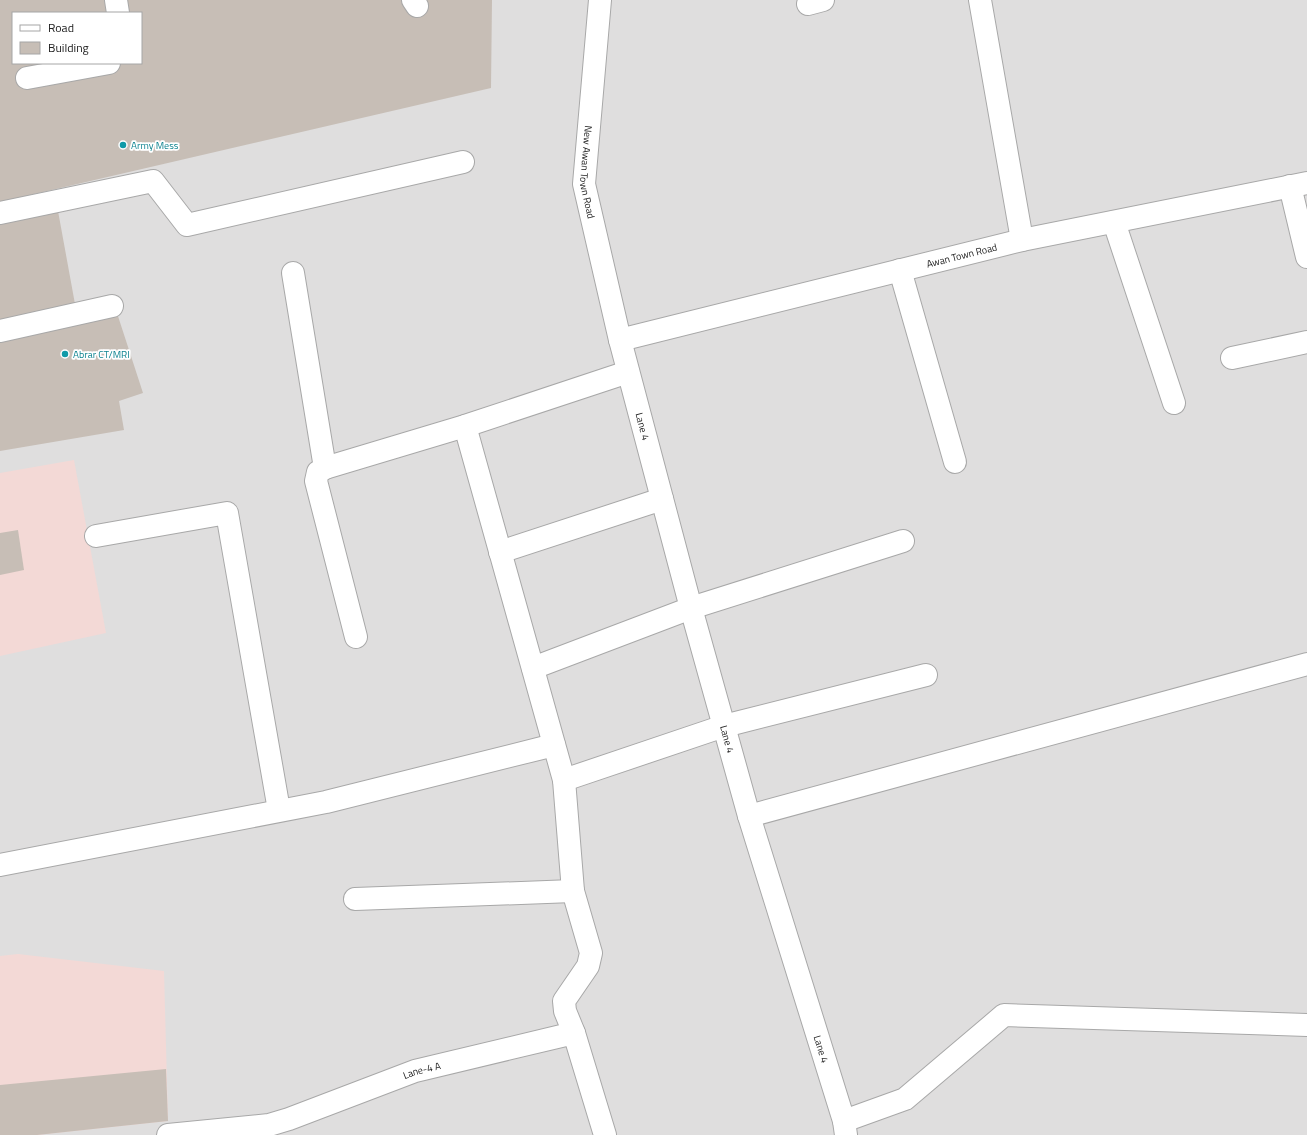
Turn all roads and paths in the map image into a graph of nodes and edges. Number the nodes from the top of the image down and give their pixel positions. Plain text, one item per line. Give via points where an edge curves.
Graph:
1 (116, 0) edge
2 (600, 0) edge
3 (980, 0) edge
4 (118, 12) edge
5 (103, 64) edge
6 (26, 78) dead end
7 (462, 162) dead end
8 (1298, 184) edge
9 (0, 213) edge
10 (1114, 222) junction
11 (1022, 240) junction
12 (1307, 257) edge
13 (900, 270) junction
14 (293, 273) dead end
15 (112, 306) dead end
16 (0, 331) edge
17 (620, 340) junction
18 (1307, 342) edge
19 (1232, 358) dead end
20 (628, 372) junction
21 (1174, 403) dead end
22 (464, 426) junction
23 (955, 462) dead end
24 (325, 468) junction
25 (662, 499) junction
26 (96, 536) dead end
27 (903, 540) dead end
28 (500, 552) junction
29 (691, 608) junction
30 (356, 637) dead end
31 (1307, 664) edge
32 (533, 668) junction
33 (926, 675) dead end
34 (724, 726) junction
35 (554, 745) junction
36 (564, 780) junction
37 (279, 810) junction
38 (749, 816) junction
39 (0, 865) edge
40 (573, 891) junction
41 (355, 899) dead end
42 (1307, 1025) edge
43 (574, 1033) junction
44 (845, 1128) edge
45 (168, 1135) edge
46 (605, 1135) edge

1 - 4 street
2 - 17 street, New Awan Town Road via 584,184
3 - 11 street
5 - 6 street
7 - 9 street via 187,225 152,180
8 - 10 street, Awan Town Road
8 - 12 street
10 - 11 street, Awan Town Road
10 - 21 street
11 - 13 street, Awan Town Road
13 - 17 street, Awan Town Road
13 - 23 street
14 - 24 street
15 - 16 street
17 - 20 street, Lane 4
18 - 19 street
20 - 22 street
20 - 25 street, Lane 4
22 - 24 street
22 - 28 street
24 - 30 street via 318,472 316,481
25 - 28 street
25 - 29 street, Lane 4
26 - 37 street via 227,513
27 - 29 street
28 - 32 street
29 - 32 street
29 - 34 street, Lane 4
31 - 38 street
32 - 35 street
33 - 34 street
34 - 36 street
34 - 38 street, Lane 4
35 - 36 street
35 - 37 street via 326,802
36 - 40 street
37 - 39 street
38 - 44 street, Lane 4
40 - 41 street
40 - 43 street via 591,953 588,966 564,1001 565,1011
42 - 44 street via 1004,1015 905,1099
43 - 45 street, Lane-4 A via 415,1071 269,1125
43 - 46 street

